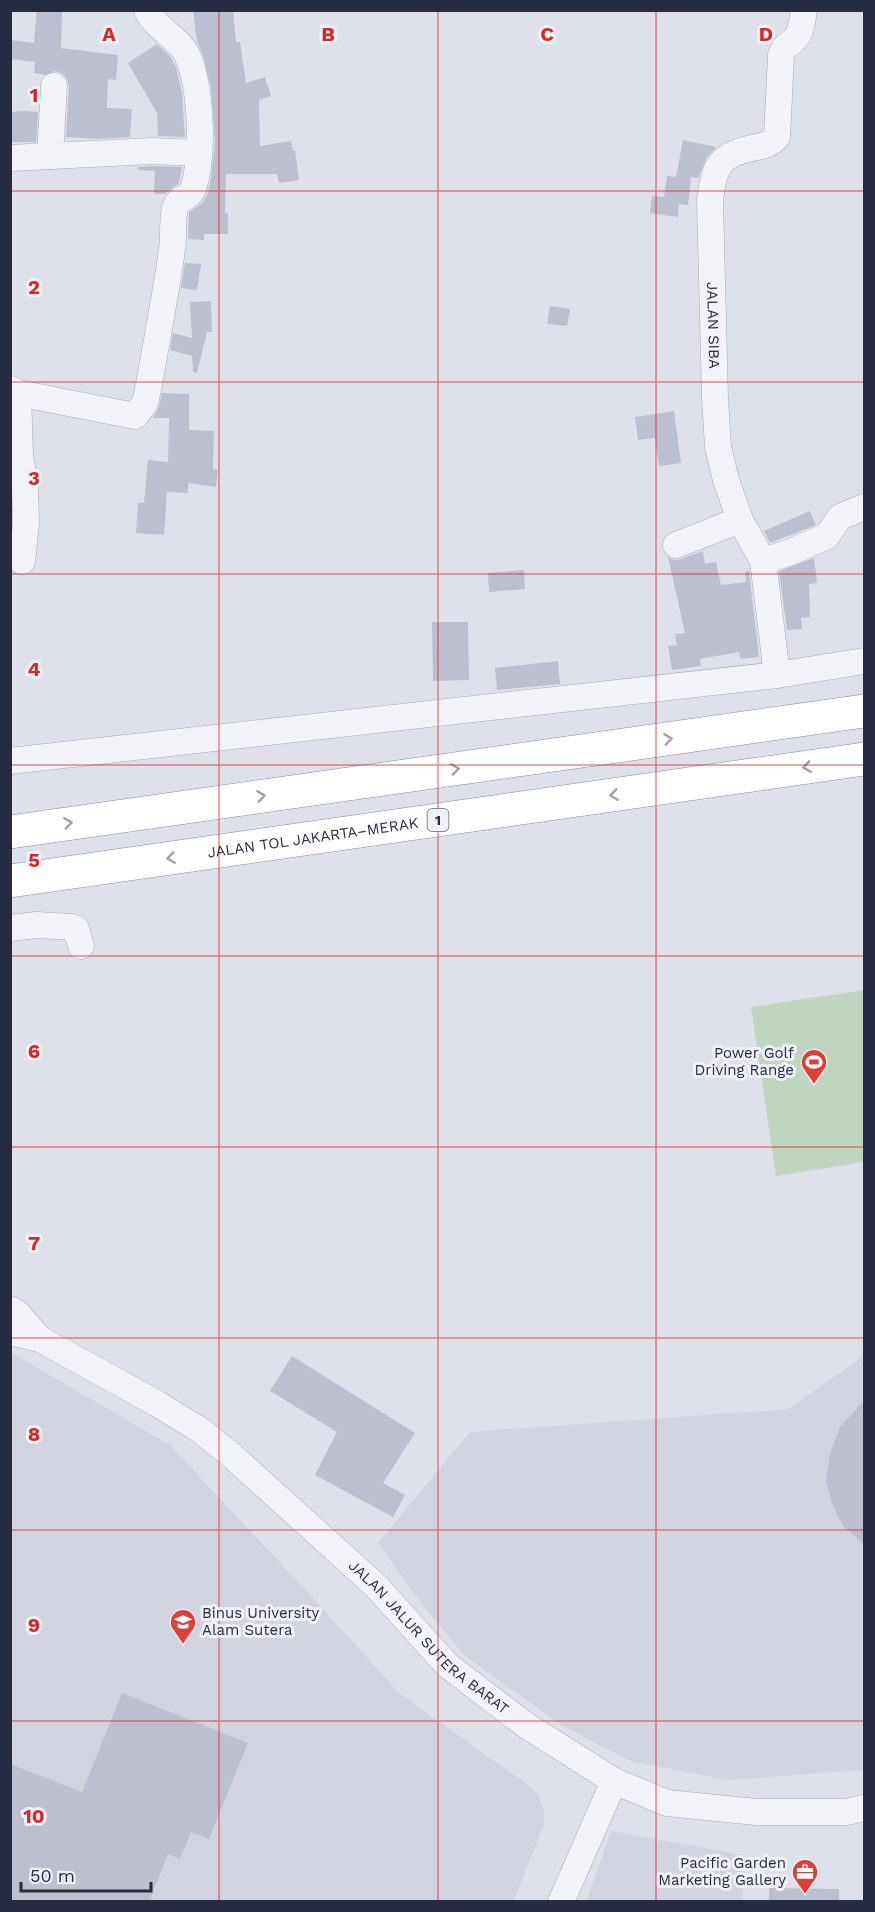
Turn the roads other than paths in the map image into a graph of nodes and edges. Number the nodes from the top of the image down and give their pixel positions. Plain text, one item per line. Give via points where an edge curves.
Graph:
1 (147, 10) edge
2 (804, 10) edge
3 (54, 86) dead end
4 (198, 153) junction
5 (50, 156) junction
6 (10, 158) edge
7 (14, 391) edge
8 (864, 507) edge
9 (740, 519) junction
10 (676, 545) dead end
11 (22, 561) dead end
12 (763, 561) junction
13 (864, 661) edge
14 (777, 675) junction
15 (864, 711) edge
16 (864, 759) edge
17 (10, 761) edge
18 (10, 832) edge
19 (10, 881) edge
20 (10, 928) edge
21 (81, 946) dead end
22 (10, 1309) edge
23 (10, 1332) edge
24 (40, 1339) junction
25 (614, 1781) junction
26 (864, 1808) edge
27 (561, 1902) edge

1 - 4 street via 154,24 178,42 190,60 199,109
2 - 9 street, JALAN SIBA via 801,29 781,55 777,137 772,143 727,156 713,178 710,200 718,447
3 - 5 street
4 - 5 street
4 - 7 street via 193,188 175,208 173,247 147,395 141,409 135,416
5 - 6 street
7 - 11 street via 25,506
8 - 12 street via 840,518 827,536
9 - 10 street
9 - 12 street, JALAN SIBA
12 - 14 street
13 - 14 street
14 - 17 street
18 -> 15 highway
16 -> 19 highway, JALAN TOL JAKARTA–MERAK / 1
20 - 21 street via 72,927
22 - 24 street, JALAN JALUR SUTERA BARAT
23 - 24 street, JALAN JALUR SUTERA BARAT
24 - 25 street, JALAN JALUR SUTERA BARAT via 200,1430 376,1586 447,1665 527,1726
25 - 26 street, JALAN JALUR SUTERA BARAT via 666,1803 756,1812 846,1812
25 - 27 street

